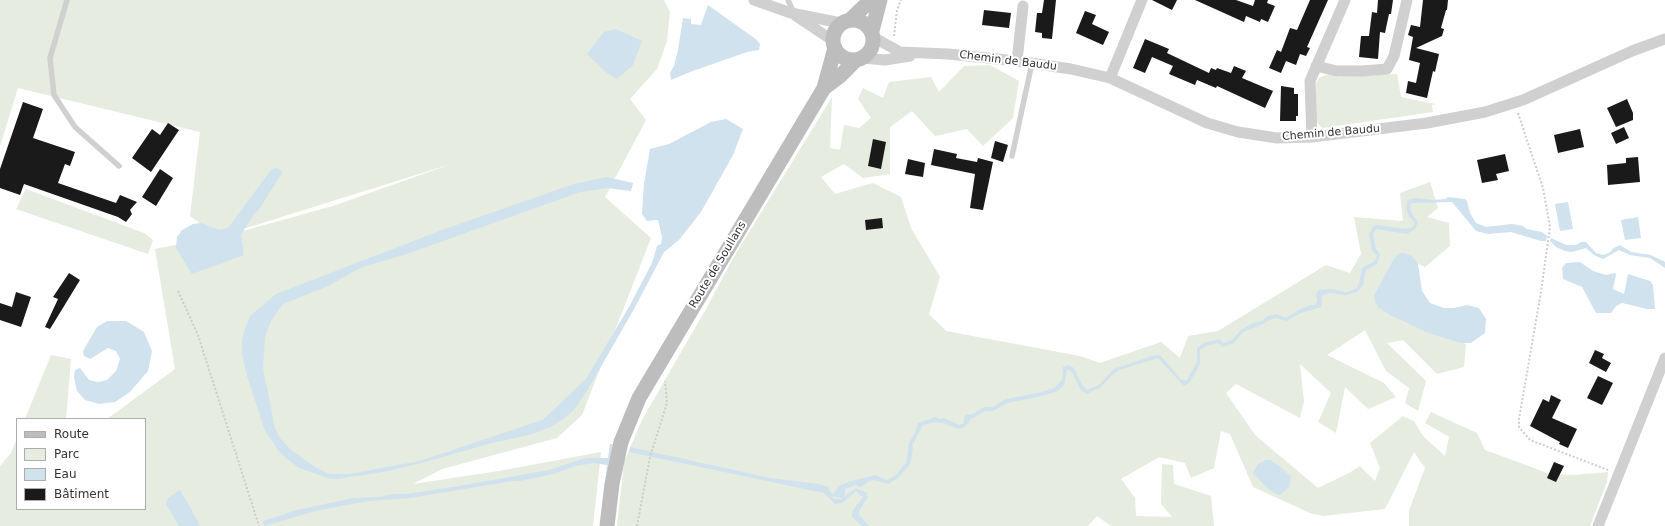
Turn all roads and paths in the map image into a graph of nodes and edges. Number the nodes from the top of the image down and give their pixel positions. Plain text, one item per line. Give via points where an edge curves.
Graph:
1 (67, 0) edge
2 (754, 0) edge
3 (788, 0) edge
4 (871, 0) edge
5 (880, 0) edge
6 (901, 0) edge
7 (1142, 0) edge
8 (1345, 0) edge
9 (1407, 0) edge
10 (1023, 6) dead end
11 (792, 13) junction
12 (846, 21) junction
13 (873, 34) junction
14 (1665, 39) edge
15 (834, 44) junction
16 (889, 47) junction
17 (922, 54) junction
18 (859, 59) junction
19 (1017, 61) junction
20 (1032, 63) junction
21 (1316, 66) junction
22 (1110, 78) junction
23 (824, 88) junction
24 (1515, 103) junction
25 (1312, 137) junction
26 (1012, 156) dead end
27 (119, 166) dead end
28 (178, 291) dead end
29 (1665, 358) edge
30 (665, 380) dead end
31 (1619, 474) junction
32 (259, 526) edge
33 (607, 526) edge
34 (637, 526) edge
35 (1598, 526) edge

1 - 27 lane via 50,58 54,95 75,127
2 - 11 street
3 - 11 lane
4 - 12 main road
5 - 13 main road
6 - 16 path via 897,10 894,36
7 - 22 street
8 - 21 street
9 - 21 street via 1394,56 1387,69 1337,71
10 - 19 street
11 - 12 street
11 - 15 street
12 - 13 main road via 864,22
12 - 15 main road via 835,30
13 - 16 street, Chemin de Baudu
13 - 18 main road via 871,49
14 - 24 street, Chemin de Baudu
15 - 18 main road via 844,58
15 - 23 main road, Route de Soullans
16 - 17 street, Chemin de Baudu via 900,52
17 - 18 street, Chemin de Baudu via 885,60
17 - 19 street, Chemin de Baudu
18 - 23 main road, Route de Soullans
19 - 20 street, Chemin de Baudu
20 - 22 street, Chemin de Baudu
20 - 26 lane
21 - 25 street via 1310,81
22 - 25 street, Chemin de Baudu via 1207,123 1238,132 1277,138
23 - 33 main road, Route de Soullans via 639,398 620,445
24 - 25 street, Chemin de Baudu via 1485,112 1427,123
24 - 31 path via 1543,188 1550,227 1519,420 1520,427 1530,440
28 - 32 path via 198,334
29 - 31 street
30 - 34 path via 667,403 650,457
31 - 35 street

